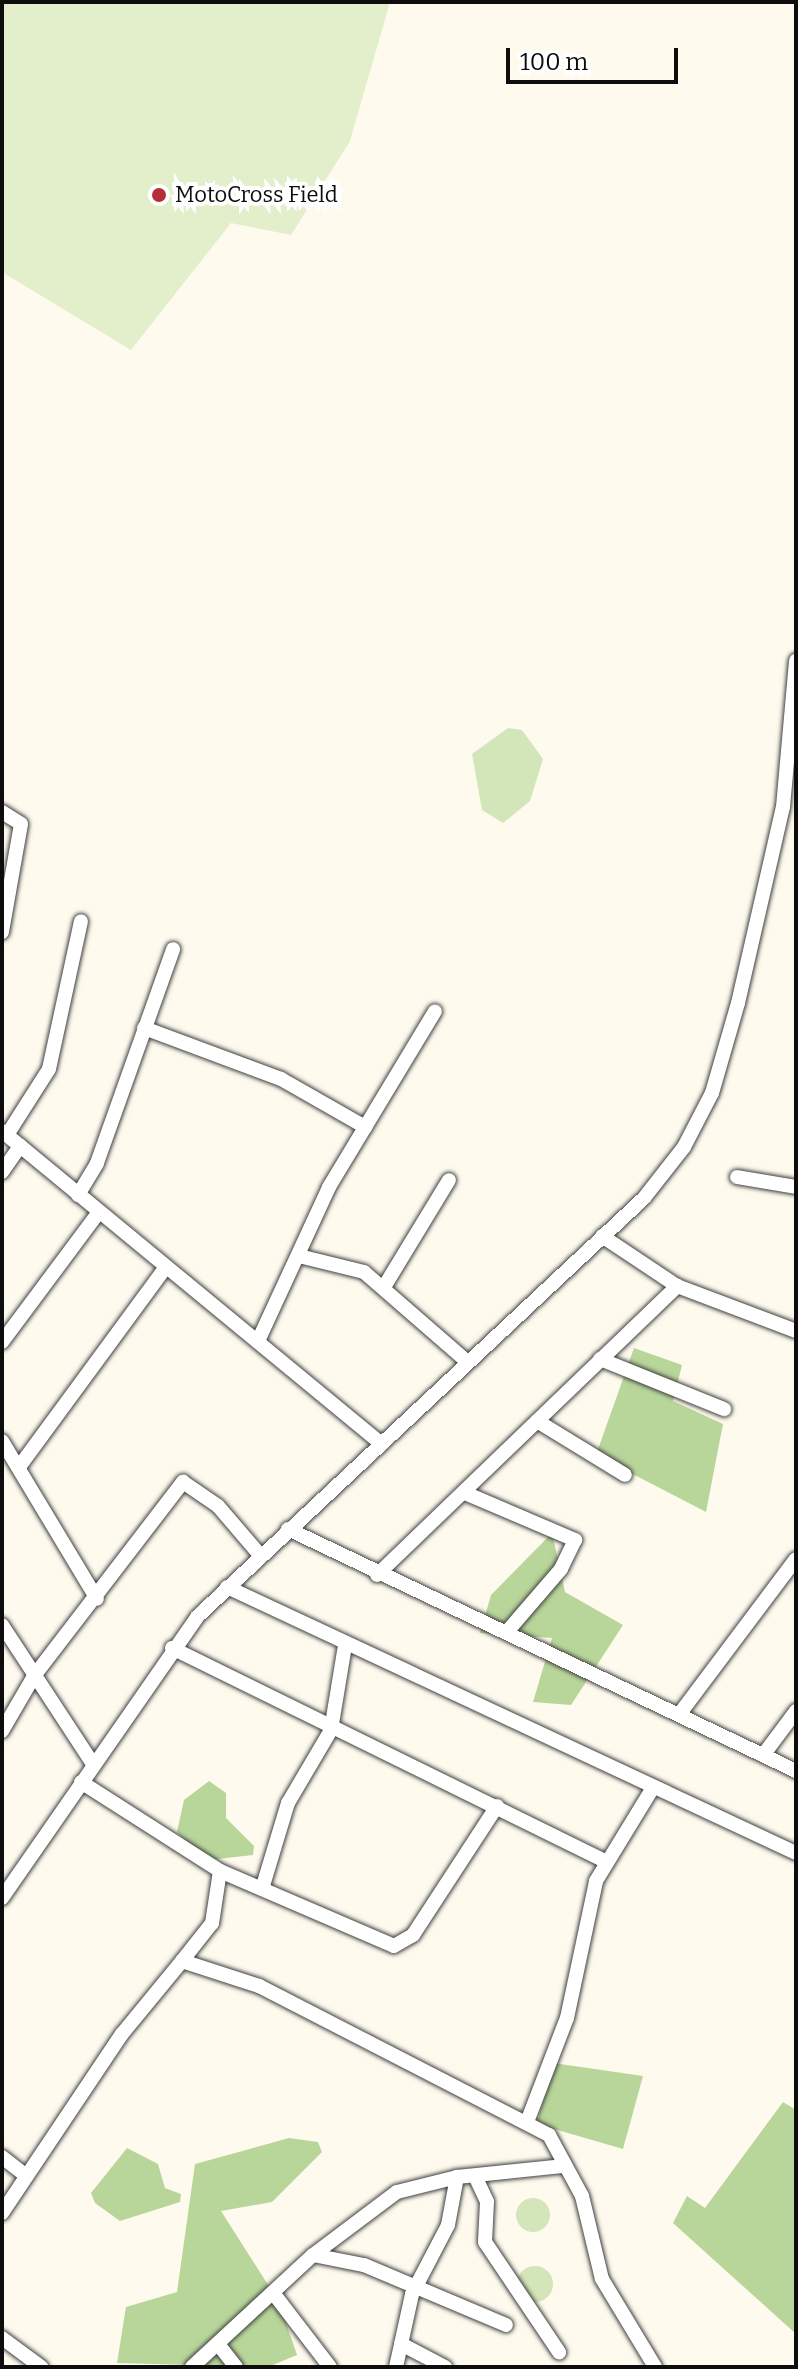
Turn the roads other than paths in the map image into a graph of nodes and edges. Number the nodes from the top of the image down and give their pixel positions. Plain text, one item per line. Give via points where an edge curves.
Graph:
1 (796, 661) edge
2 (2, 812) edge
3 (81, 921) dead end
4 (2, 932) edge
5 (173, 949) dead end
6 (435, 1011) dead end
7 (144, 1028) junction
8 (365, 1127) junction
9 (4, 1133) edge
10 (20, 1146) junction
11 (2, 1172) edge
12 (737, 1177) dead end
13 (449, 1180) dead end
14 (796, 1187) edge
15 (78, 1195) junction
16 (99, 1212) junction
17 (602, 1236) junction
18 (299, 1256) junction
19 (166, 1267) junction
20 (677, 1286) junction
21 (384, 1287) junction
22 (796, 1331) edge
23 (258, 1341) junction
24 (2, 1342) edge
25 (464, 1359) junction
26 (600, 1359) junction
27 (724, 1409) dead end
28 (537, 1421) junction
29 (2, 1441) edge
30 (379, 1442) junction
31 (19, 1467) junction
32 (625, 1475) dead end
33 (465, 1493) junction
34 (288, 1529) junction
35 (260, 1555) junction
36 (796, 1559) edge
37 (377, 1575) junction
38 (227, 1587) junction
39 (97, 1599) junction
40 (2, 1625) edge
41 (506, 1633) junction
42 (345, 1645) junction
43 (172, 1648) junction
44 (34, 1676) junction
45 (796, 1711) edge
46 (681, 1712) junction
47 (331, 1730) junction
48 (2, 1731) edge
49 (764, 1754) junction
50 (93, 1764) junction
51 (796, 1771) edge
52 (81, 1782) junction
53 (651, 1791) junction
54 (497, 1806) junction
55 (796, 1853) edge
56 (605, 1861) junction
57 (220, 1871) junction
58 (262, 1889) junction
59 (2, 1898) edge
60 (182, 1961) junction
61 (527, 2122) junction
62 (2, 2157) edge
63 (564, 2166) junction
64 (26, 2176) junction
65 (457, 2177) junction
66 (476, 2178) junction
67 (2, 2213) edge
68 (313, 2255) junction
69 (417, 2284) junction
70 (274, 2294) junction
71 (506, 2325) dead end
72 (2, 2338) edge
73 (218, 2344) junction
74 (401, 2344) junction
75 (559, 2352) dead end
76 (41, 2367) edge
77 (192, 2367) edge
78 (236, 2367) edge
79 (330, 2367) edge
80 (396, 2367) edge
81 (445, 2367) edge
82 (655, 2367) edge

1 - 17 street via 783,807 726,1052 684,1147
2 - 4 street via 21,824
3 - 9 street via 55,1053
5 - 7 street
6 - 8 street
7 - 8 street via 281,1079
7 - 15 street via 97,1163
8 - 18 street
9 - 10 street
10 - 11 street
10 - 15 street
12 - 14 street
13 - 21 street
15 - 16 street
16 - 19 street
16 - 24 street
17 - 20 street
17 - 25 street
18 - 21 street via 364,1272
18 - 23 street
19 - 23 street
19 - 31 street
20 - 22 street
20 - 26 street
21 - 25 street
23 - 30 street
25 - 30 street
26 - 27 street
26 - 28 street
28 - 32 street
28 - 33 street
29 - 31 street
30 - 34 street
31 - 39 street
33 - 37 street
33 - 41 street via 575,1540 561,1569
34 - 35 street
34 - 37 street
35 - 38 street
35 - 39 street via 218,1506 183,1482
36 - 46 street
37 - 41 street
38 - 42 street
38 - 43 street
39 - 44 street
40 - 44 street
41 - 46 street
42 - 47 street
42 - 53 street
43 - 47 street
43 - 50 street
44 - 48 street
44 - 50 street
45 - 49 street
46 - 49 street
47 - 54 street
47 - 58 street via 288,1803
49 - 51 street
50 - 52 street
52 - 57 street
52 - 59 street
53 - 55 street
53 - 56 street
54 - 56 street
54 - 58 street via 413,1935 394,1946
56 - 61 street via 587,1907 567,2018
57 - 58 street
57 - 60 street via 212,1923
60 - 61 street via 259,1986
60 - 64 street via 122,2034
61 - 63 street via 549,2135
62 - 64 street
63 - 66 street
63 - 82 street via 582,2196 602,2279
64 - 67 street
65 - 66 street
65 - 68 street via 397,2192
65 - 69 street via 448,2225
66 - 75 street via 487,2202 485,2242
68 - 69 street
68 - 70 street
69 - 71 street
69 - 74 street
70 - 73 street
70 - 79 street
72 - 76 street
73 - 77 street
73 - 78 street
74 - 80 street
74 - 81 street

